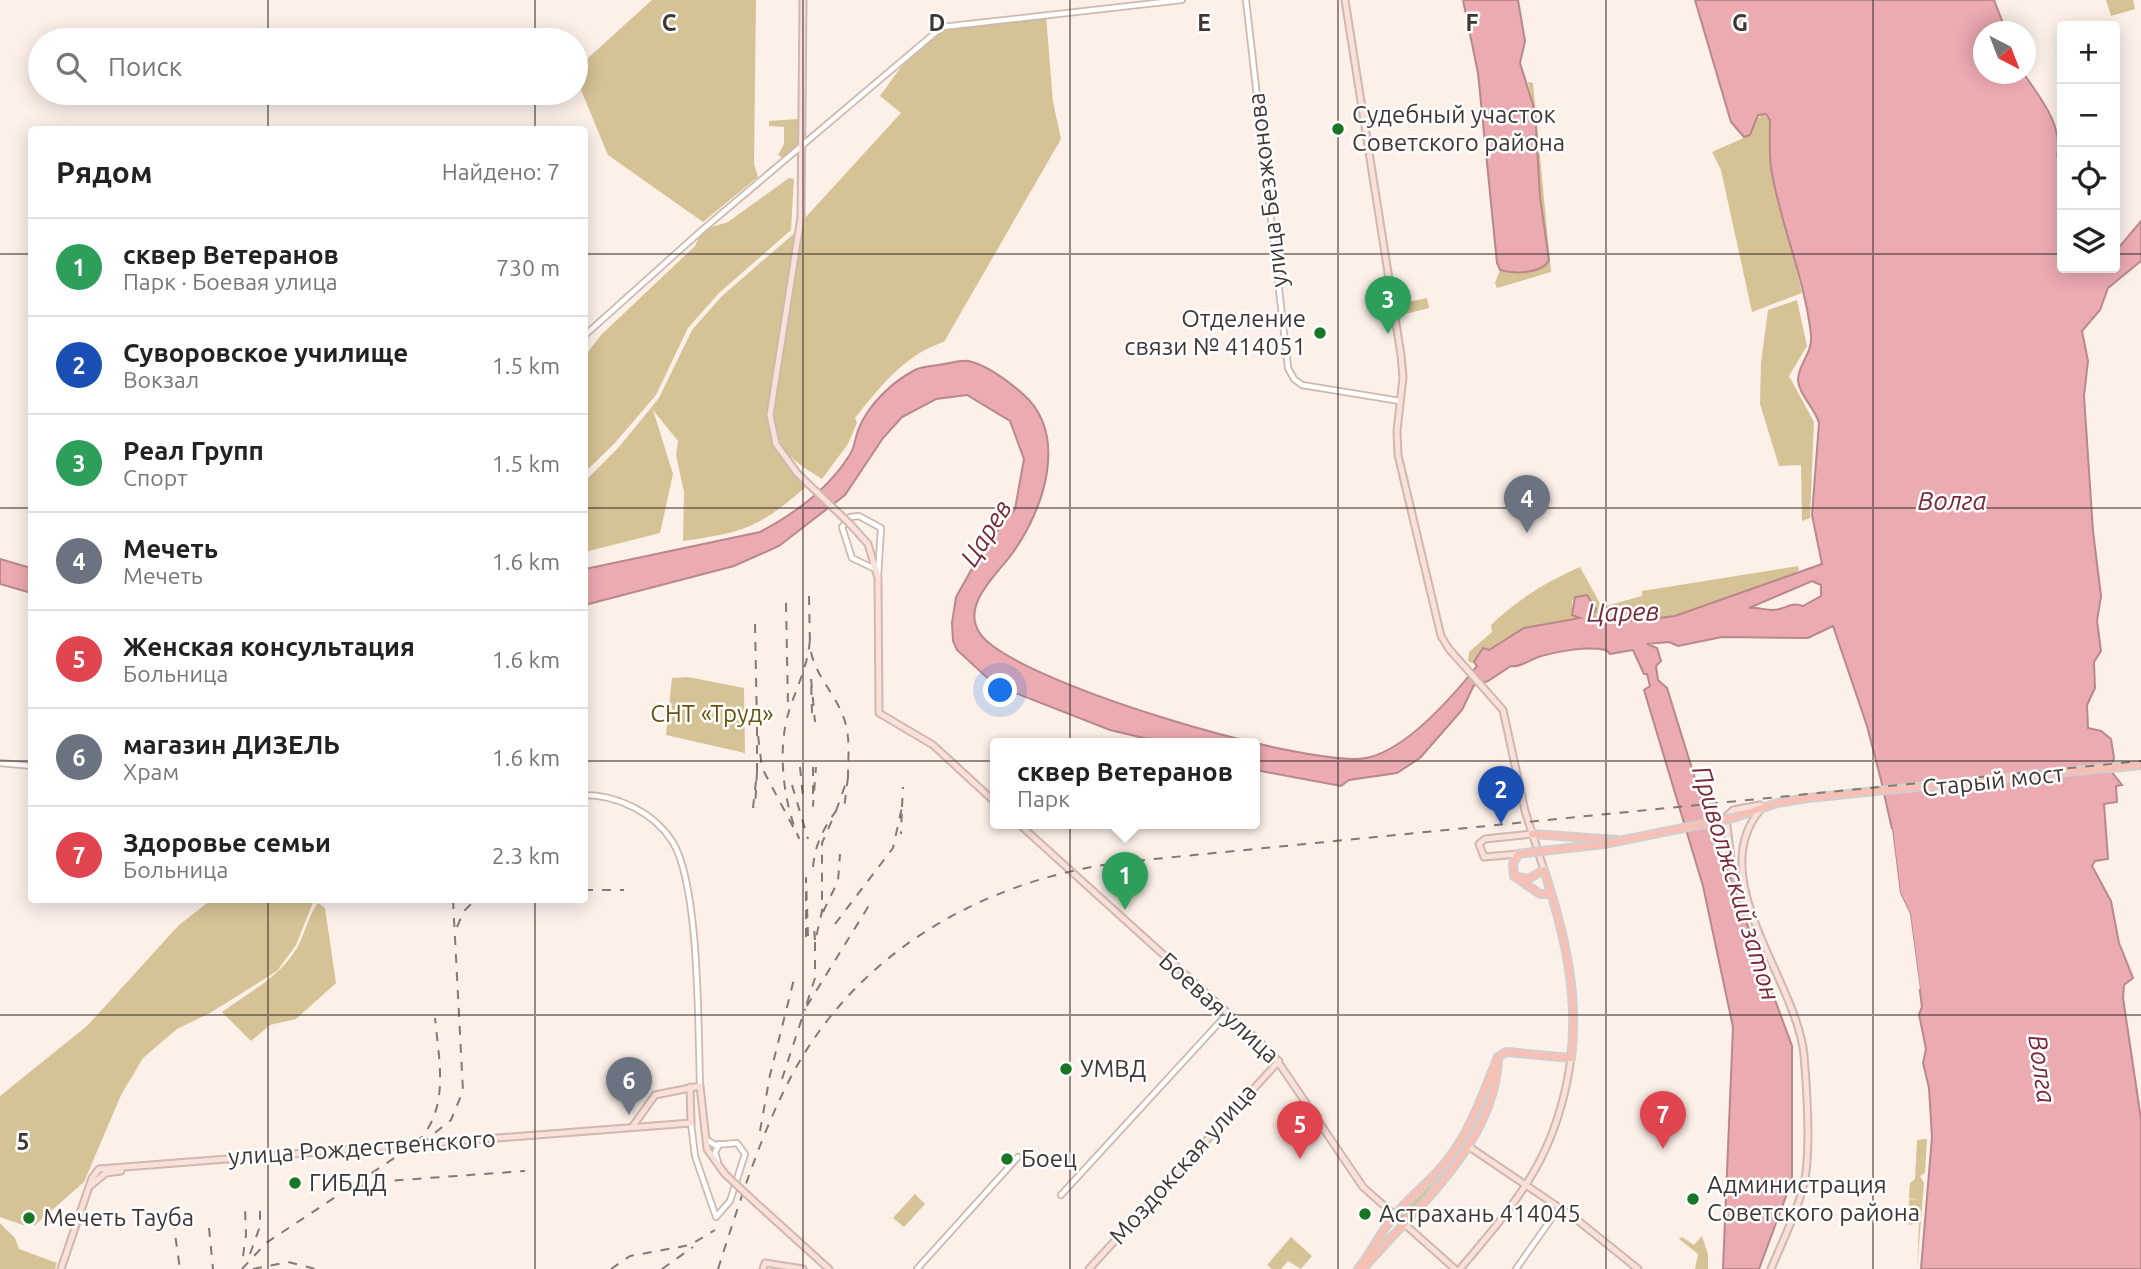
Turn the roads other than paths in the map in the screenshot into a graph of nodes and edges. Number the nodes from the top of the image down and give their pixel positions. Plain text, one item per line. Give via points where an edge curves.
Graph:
1 (803, 0) edge
2 (1182, 0) edge
3 (1246, 0) edge
4 (1345, 0) edge
5 (803, 147) junction
6 (588, 332) edge
7 (1400, 401) junction
8 (878, 560) junction
9 (877, 569) junction
10 (878, 578) junction
11 (0, 763) edge
12 (2137, 765) edge
13 (28, 766) edge
14 (588, 796) edge
15 (990, 797) edge
16 (1760, 807) junction
17 (1745, 814) junction
18 (1747, 826) junction
19 (1024, 829) edge
20 (1532, 834) junction
21 (1627, 840) junction
22 (1522, 854) junction
23 (1540, 871) junction
24 (1514, 876) junction
25 (1551, 894) junction
26 (1759, 930) junction
27 (1228, 1013) junction
28 (1498, 1057) junction
29 (1571, 1059) junction
30 (1279, 1061) junction
31 (700, 1086) junction
32 (690, 1087) junction
33 (643, 1115) junction
34 (691, 1122) junction
35 (658, 1125) junction
36 (604, 1130) junction
37 (704, 1137) junction
38 (1460, 1141) junction
39 (720, 1144) junction
40 (1468, 1146) junction
41 (1018, 1157) dead end
42 (723, 1172) junction
43 (1527, 1186) junction
44 (1061, 1195) dead end
45 (1559, 1208) junction
46 (1394, 1216) junction
47 (1402, 1223) junction
48 (1382, 1241) junction
49 (770, 1267) edge
50 (61, 1269) edge
51 (763, 1269) edge
52 (803, 1269) edge
53 (829, 1269) edge
54 (917, 1269) edge
55 (1088, 1269) edge
56 (1357, 1269) edge
57 (1363, 1269) edge
58 (1457, 1269) edge
59 (1516, 1269) edge
60 (1639, 1269) edge
61 (1771, 1269) edge

1 - 5 main road
2 - 5 street via 942,27
3 - 7 street, улица Безжонова via 1288,368 1302,385
4 - 7 main road via 1401,355
5 - 6 street
5 - 8 main road, bridge via 798,242 769,415 776,444 797,473 866,541
7 - 20 main road via 1397,444 1403,480 1441,636 1503,710
8 - 9 main road
8 - 9 street via 881,528 853,515 842,527 852,558
8 - 10 street
9 - 10 main road
10 - 15 main road via 878,713 933,745
11 - 13 street
12 - 16 main road, Старый мост via 1807,798
14 - 31 street via 624,803 644,814 667,834 682,863 697,999
16 - 17 main road, Старый мост
16 - 18 main road
16 - 26 main road via 1727,813 1729,853 1742,897
17 - 18 main road
17 - 21 main road, Старый мост, bridge
18 - 26 main road via 1741,847 1742,873
19 - 27 main road, Боевая улица
20 - 21 main road, bridge
20 - 22 main road via 1485,839 1479,844 1484,858
20 - 23 main road
21 - 22 main road, bridge
22 - 24 main road via 1513,864
23 - 24 main road via 1528,879
23 - 25 main road
24 - 25 main road via 1540,894
25 - 29 main road via 1572,984
26 - 61 main road via 1800,1033 1804,1055 1805,1176
27 - 30 main road, Боевая улица
27 - 44 street
28 - 29 main road via 1506,1052
28 - 38 main road via 1479,1110
28 - 40 main road via 1492,1101
29 - 43 main road via 1559,1120
30 - 46 main road, Боевая улица via 1354,1177
30 - 55 main road, Моздокская улица
31 - 32 main road
31 - 37 main road
32 - 33 main road via 655,1095
32 - 34 main road
33 - 35 main road via 647,1124
33 - 36 main road via 633,1126
34 - 35 main road, улица Рождественского
34 - 39 street via 695,1156 716,1217 730,1201 743,1166 744,1148 734,1142
35 - 36 main road, улица Рождественского
36 - 50 main road, улица Рождественского via 103,1171 90,1186
37 - 39 street via 711,1144
37 - 42 main road via 709,1154
38 - 40 main road
38 - 46 main road
39 - 42 street via 715,1153
40 - 43 main road
40 - 47 main road
41 - 54 street
42 - 53 main road, bridge
43 - 45 main road
43 - 58 main road
45 - 59 street
45 - 60 main road
46 - 47 main road, Боевая улица
46 - 48 main road
47 - 48 main road
47 - 58 main road, Боевая улица
48 - 56 main road
48 - 57 main road
49 - 51 main road via 765,1263
49 - 52 main road

